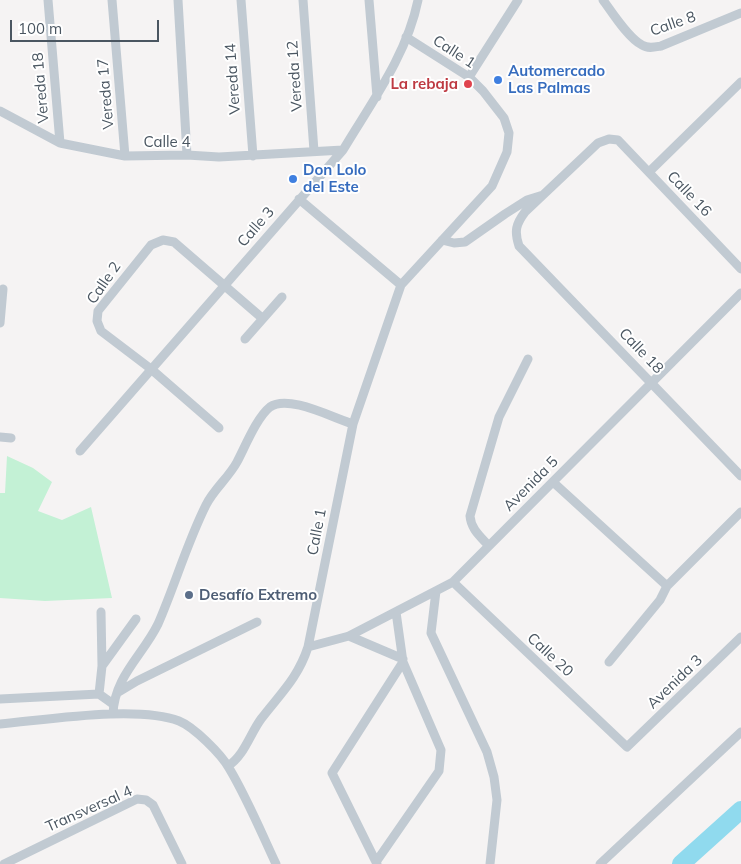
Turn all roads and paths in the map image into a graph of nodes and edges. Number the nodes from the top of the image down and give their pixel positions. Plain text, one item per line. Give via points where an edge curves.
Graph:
1 (48, 0) edge
2 (112, 0) edge
3 (178, 0) edge
4 (240, 0) edge
5 (303, 0) edge
6 (370, 0) edge
7 (418, 0) edge
8 (518, 0) edge
9 (603, 0) edge
10 (741, 13) edge
11 (406, 37) junction
12 (470, 77) junction
13 (741, 82) edge
14 (377, 97) junction
15 (0, 111) edge
16 (60, 143) junction
17 (343, 150) junction
18 (314, 151) junction
19 (187, 155) junction
20 (125, 156) junction
21 (253, 156) junction
22 (649, 172) junction
23 (545, 195) junction
24 (298, 199) junction
25 (442, 240) junction
26 (741, 268) edge
27 (224, 285) junction
28 (401, 285) junction
29 (3, 289) dead end
30 (741, 293) edge
31 (282, 297) dead end
32 (262, 318) junction
33 (0, 322) edge
34 (245, 339) dead end
35 (528, 360) dead end
36 (151, 368) junction
37 (652, 382) junction
38 (353, 424) junction
39 (219, 428) dead end
40 (0, 437) edge
41 (10, 438) dead end
42 (80, 451) dead end
43 (741, 476) edge
44 (553, 482) junction
45 (741, 512) edge
46 (489, 546) junction
47 (453, 582) junction
48 (666, 586) junction
49 (436, 591) junction
50 (101, 612) dead end
51 (396, 612) junction
52 (136, 619) dead end
53 (257, 622) dead end
54 (348, 636) junction
55 (741, 637) edge
56 (308, 647) junction
57 (403, 660) junction
58 (609, 662) dead end
59 (102, 666) junction
60 (117, 693) junction
61 (99, 694) junction
62 (0, 699) edge
63 (114, 704) junction
64 (113, 714) junction
65 (0, 724) edge
66 (741, 732) edge
67 (628, 747) joint
68 (228, 766) junction
69 (376, 863) edge
70 (4, 864) edge
71 (182, 864) edge
72 (276, 864) edge
73 (490, 864) edge
74 (600, 864) edge

1 - 16 street, Vereda 18
2 - 20 street, Vereda 17
3 - 19 street
4 - 21 street, Vereda 14
5 - 18 street, Vereda 12
6 - 14 street
7 - 11 street, Calle 3
8 - 12 street
9 - 10 street, Calle 8 via 632,37 650,48
11 - 12 street, Calle 1
11 - 14 street, Calle 3
12 - 25 street, Calle 1 via 504,118 509,133 507,152 492,186
13 - 22 street
14 - 17 street, Calle 3
15 - 16 street, Calle 4
16 - 20 street, Calle 4
17 - 18 street, Calle 4
17 - 24 street, Calle 3
18 - 21 street, Calle 4
19 - 20 street, Calle 4
19 - 21 street, Calle 4
22 - 23 street, Calle 16 via 618,140 608,139 598,143
22 - 26 street, Calle 16
23 - 25 street via 527,200 465,242
23 - 37 street, Calle 18 via 517,223 515,234 519,246
24 - 27 street, Calle 3
24 - 28 street
25 - 28 street, Calle 1
27 - 32 street, Calle 2
27 - 36 street, Calle 3
27 - 36 street, Calle 2 via 174,242 163,240 151,245 107,297 98,311 97,321 100,331
28 - 38 street, Calle 1
29 - 33 street
30 - 37 street, Avenida 5
31 - 32 street
32 - 34 street
35 - 46 street via 499,418 470,516 471,524
36 - 39 street, Calle 2
36 - 42 street, Calle 3
37 - 43 street, Calle 18
37 - 44 street, Avenida 5
38 - 56 street, Calle 1
38 - 60 street via 292,403 281,402 263,414 233,470 207,503 157,626 126,670
40 - 41 street
44 - 46 street, Avenida 5
44 - 48 street
45 - 48 street
46 - 47 street, Avenida 5
47 - 49 street, Avenida 5
47 - 67 street, Calle 20
48 - 58 street via 660,600
49 - 51 street, Avenida 5
49 - 73 street via 430,634 487,752 494,777 497,800
50 - 59 street
51 - 54 street, Avenida 5
51 - 57 street
52 - 59 street
53 - 60 street
54 - 56 street, Avenida 5
54 - 57 street
55 - 67 street, Avenida 3
56 - 68 street, Calle 1 via 302,668 261,719 236,761
57 - 69 street via 441,750 439,771
57 - 69 street via 332,773
59 - 61 street
60 - 63 street
61 - 62 street
61 - 63 street
63 - 64 street
64 - 65 street
64 - 68 street via 163,717 180,722 203,738
66 - 74 street
68 - 72 street
70 - 71 street, Transversal 4 via 137,799 153,805

